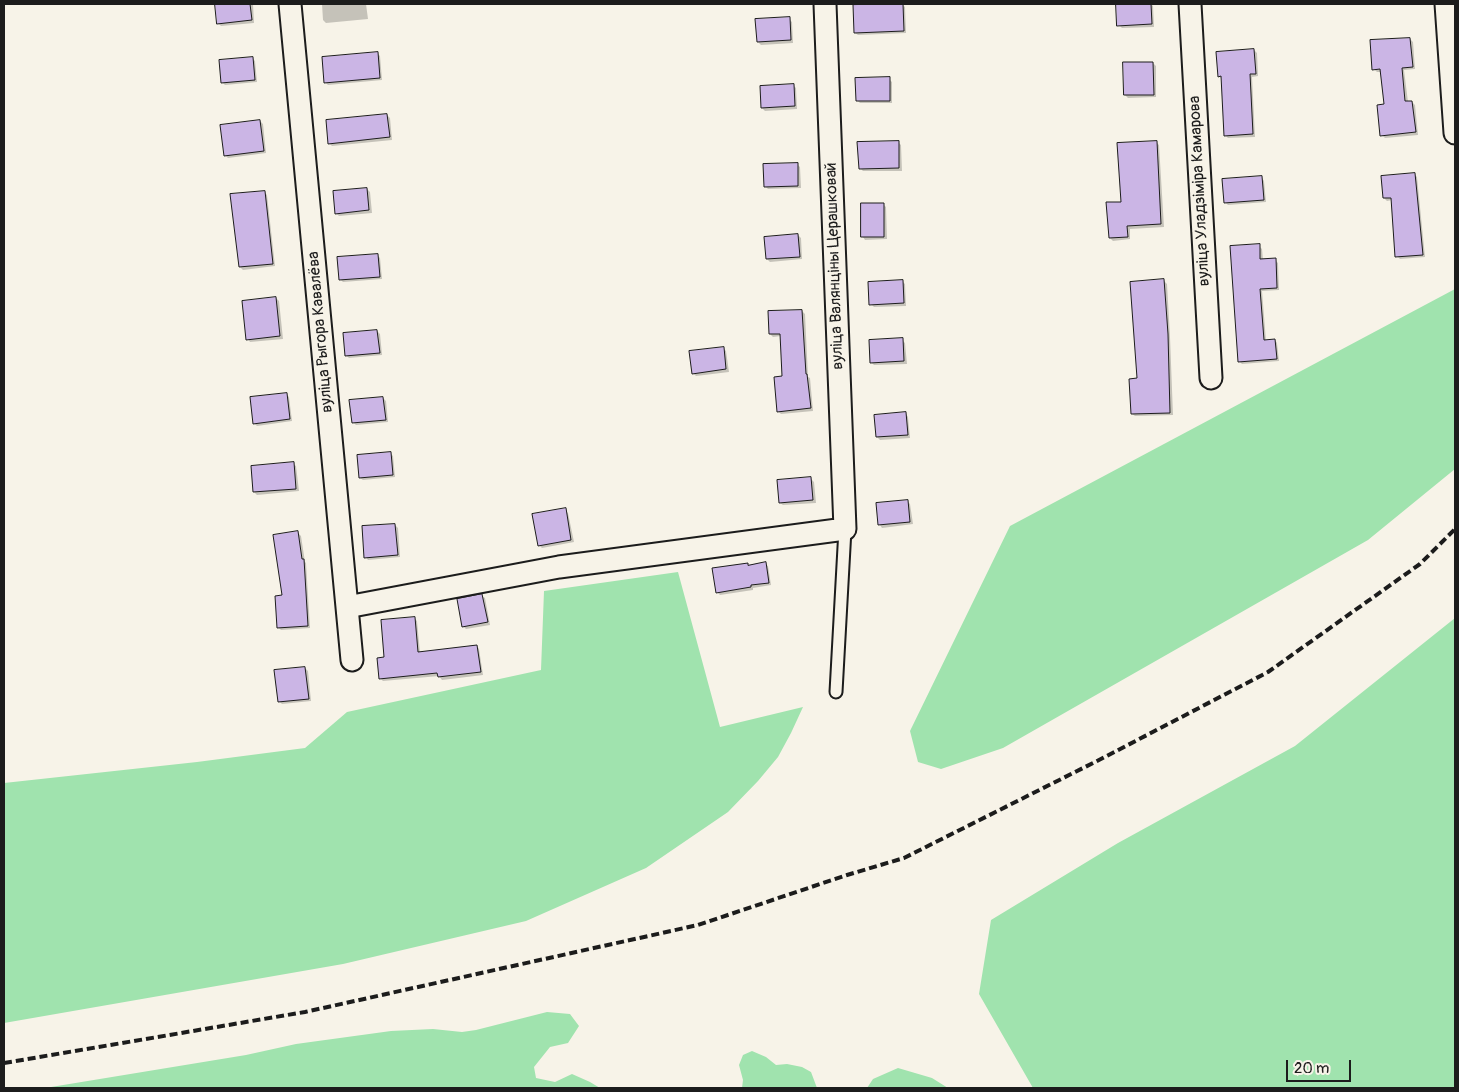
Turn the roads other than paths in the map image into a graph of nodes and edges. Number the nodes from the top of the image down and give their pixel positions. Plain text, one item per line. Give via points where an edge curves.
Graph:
1 (290, 4) edge
2 (825, 4) edge
3 (1190, 4) edge
4 (1446, 4) edge
5 (1455, 134) edge
6 (1211, 378) dead end
7 (845, 529) junction
8 (347, 607) junction
9 (352, 660) dead end
10 (836, 692) dead end

1 - 8 street, вуліца Рыгора Кавалёва
2 - 7 street, вуліца Валянціны Церашковай
3 - 6 street, вуліца Уладзіміра Камарова
4 - 5 street
7 - 8 street via 558,567
7 - 10 lane
8 - 9 street, вуліца Рыгора Кавалёва

